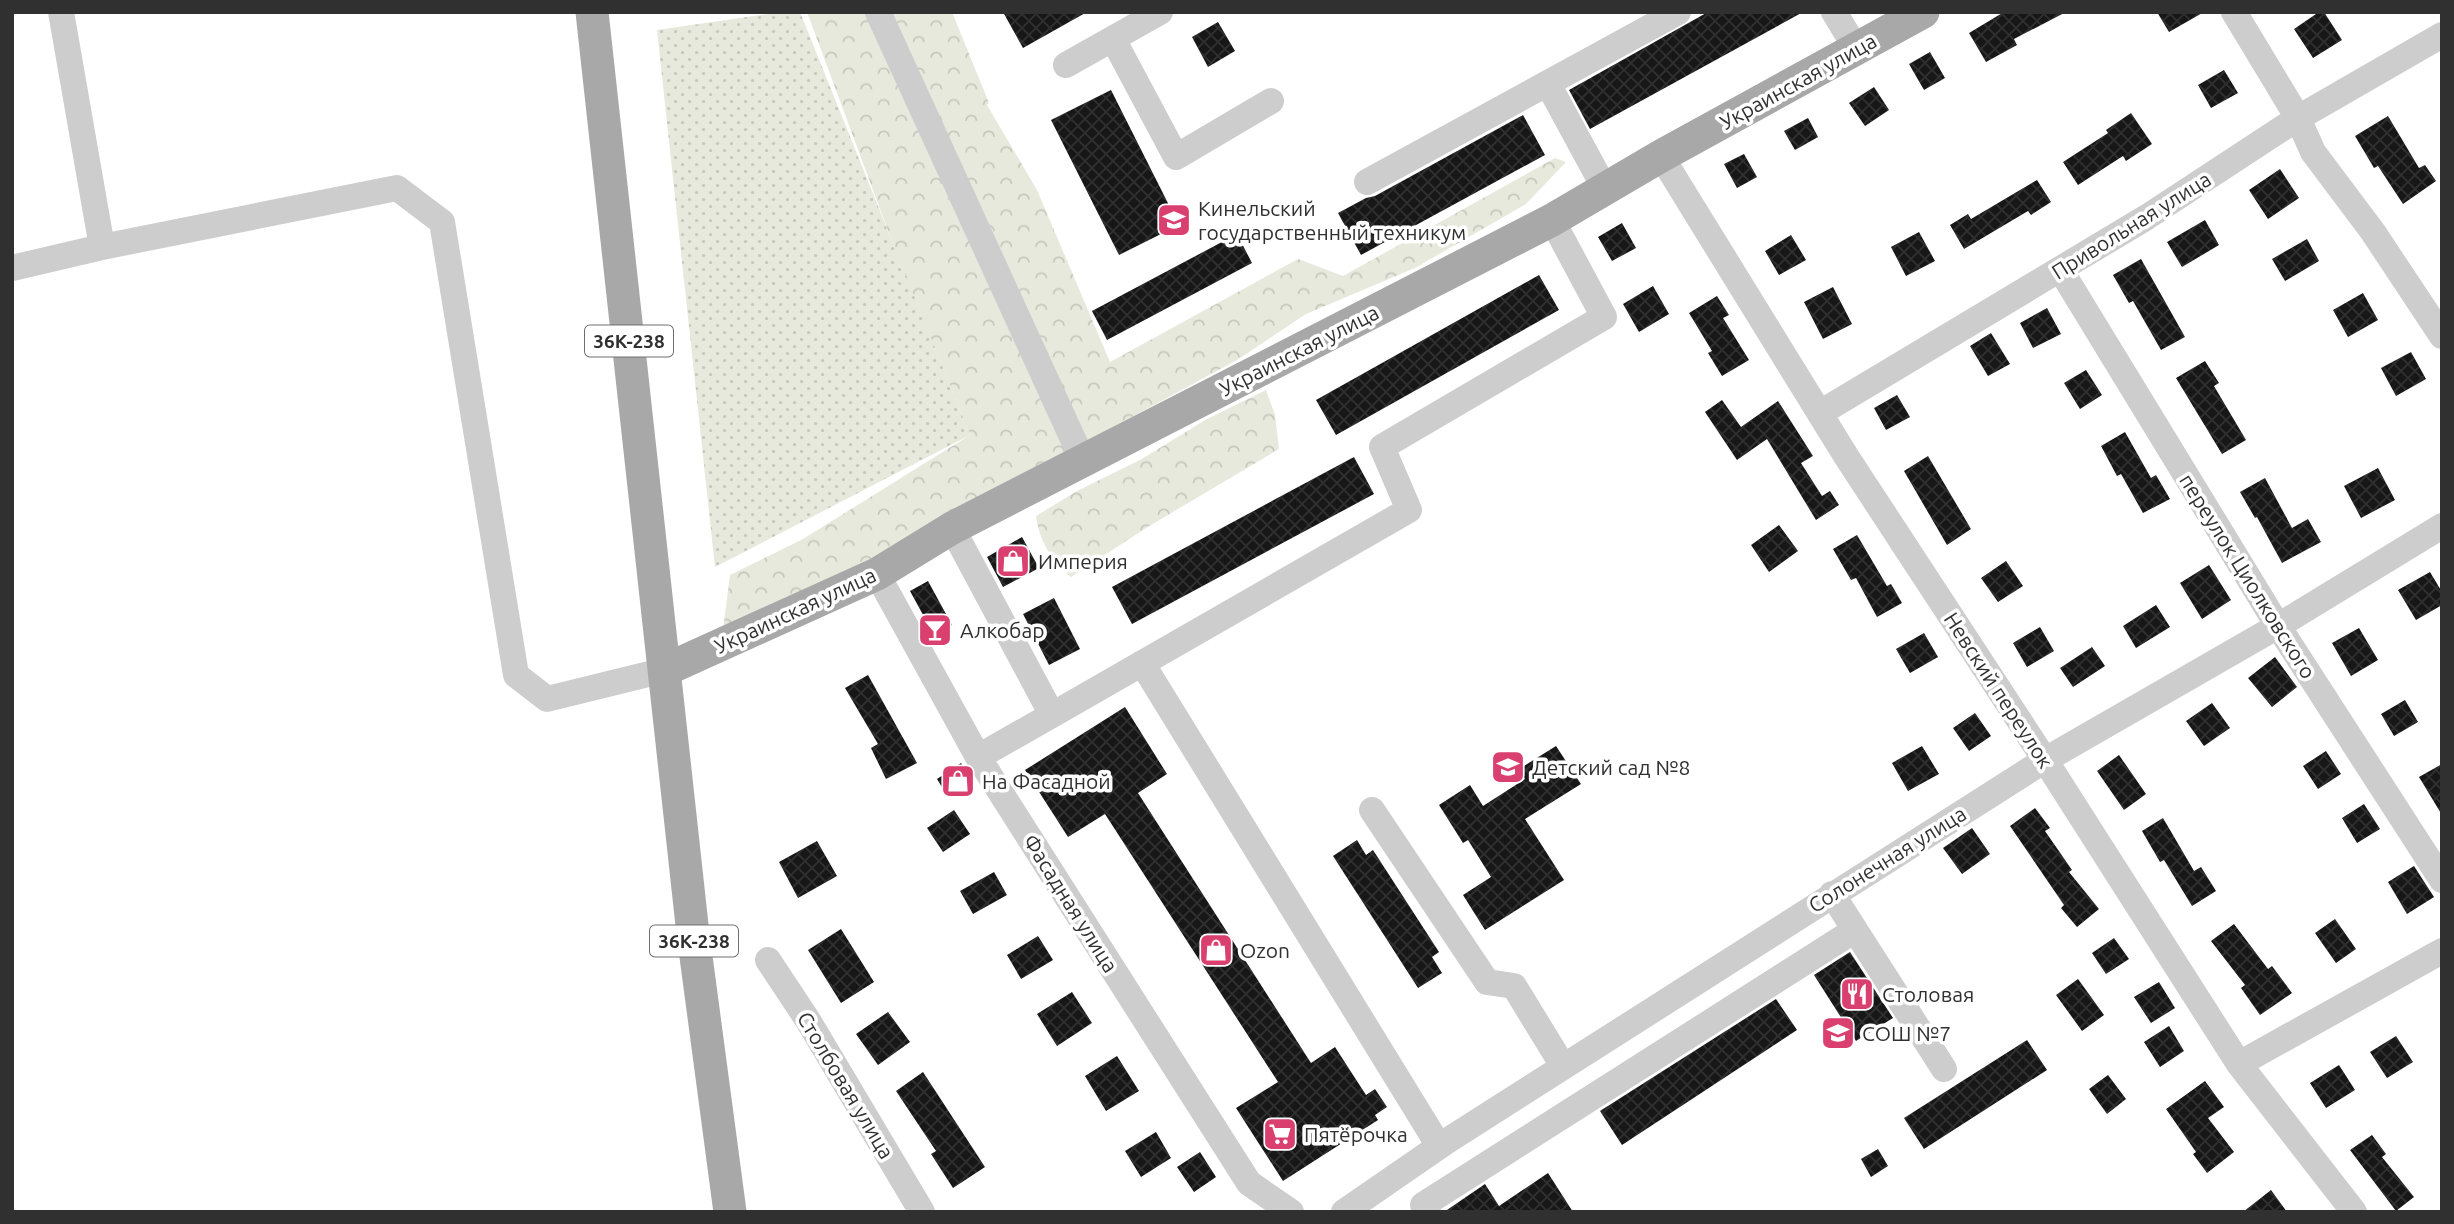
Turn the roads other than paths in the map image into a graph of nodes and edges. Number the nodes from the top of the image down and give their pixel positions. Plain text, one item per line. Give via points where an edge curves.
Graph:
1 (61, 12) edge
2 (592, 12) edge
3 (878, 12) edge
4 (1160, 12) edge
5 (1678, 12) edge
6 (1833, 12) edge
7 (1923, 12) edge
8 (2234, 12) edge
9 (2442, 35) edge
10 (1113, 38) junction
11 (1857, 50) junction
12 (1066, 65) dead end
13 (1548, 84) junction
14 (1271, 101) dead end
15 (2298, 118) junction
16 (1661, 156) junction
17 (1367, 182) dead end
18 (1605, 189) junction
19 (1552, 220) junction
20 (102, 247) junction
21 (12, 268) edge
22 (2060, 269) junction
23 (2442, 336) edge
24 (1820, 413) junction
25 (1083, 461) junction
26 (2442, 526) edge
27 (952, 528) junction
28 (877, 574) junction
29 (2278, 626) junction
30 (1142, 663) junction
31 (665, 670) junction
32 (1052, 715) junction
33 (978, 757) junction
34 (2045, 760) junction
35 (1372, 810) dead end
36 (2442, 880) edge
37 (1832, 894) junction
38 (1855, 930) junction
39 (2442, 951) edge
40 (768, 960) dead end
41 (2239, 1064) junction
42 (1563, 1066) junction
43 (1944, 1069) dead end
44 (1439, 1146) junction
45 (730, 1212) edge
46 (922, 1212) edge
47 (1291, 1212) edge
48 (1344, 1212) edge
49 (1428, 1212) edge
50 (2354, 1212) edge

1 - 20 street
2 - 31 main road, 36К-238
3 - 25 street
4 - 10 street
5 - 13 street
6 - 11 street
7 - 11 main road, Украинская улица
8 - 15 street
9 - 15 street, Привольная улица
10 - 12 street
10 - 14 street via 1176,157
11 - 16 main road, Украинская улица
13 - 17 street
13 - 18 street
15 - 22 street, Привольная улица
15 - 23 street via 2313,152 2374,232
16 - 18 main road, Украинская улица
16 - 24 street, Невский переулок
18 - 19 main road, Украинская улица
19 - 25 main road, Украинская улица
19 - 30 street via 1604,317 1382,447 1409,510
20 - 21 street
20 - 31 street via 397,188 442,222 516,675 547,699
22 - 24 street, Привольная улица
22 - 29 street, переулок Циолковского
24 - 34 street, Невский переулок
25 - 27 main road, Украинская улица
26 - 29 street, Солонечная улица
27 - 28 main road, Украинская улица
27 - 32 street
28 - 31 main road, Украинская улица
28 - 33 street, Фасадная улица
29 - 34 street, Солонечная улица
29 - 36 street, переулок Циолковского
30 - 32 street
30 - 44 street
31 - 45 main road, 36К-238 via 693,934
32 - 33 street
33 - 47 street, Фасадная улица via 1249,1183
34 - 37 street, Солонечная улица
34 - 41 street, Невский переулок
35 - 42 street via 1487,982 1514,986
37 - 38 street
37 - 42 street, Солонечная улица
38 - 43 street
38 - 49 street via 1423,1205
39 - 41 street
40 - 46 street, Столбовая улица
41 - 50 street, Невский переулок
42 - 44 street, Солонечная улица
44 - 48 street, Солонечная улица

